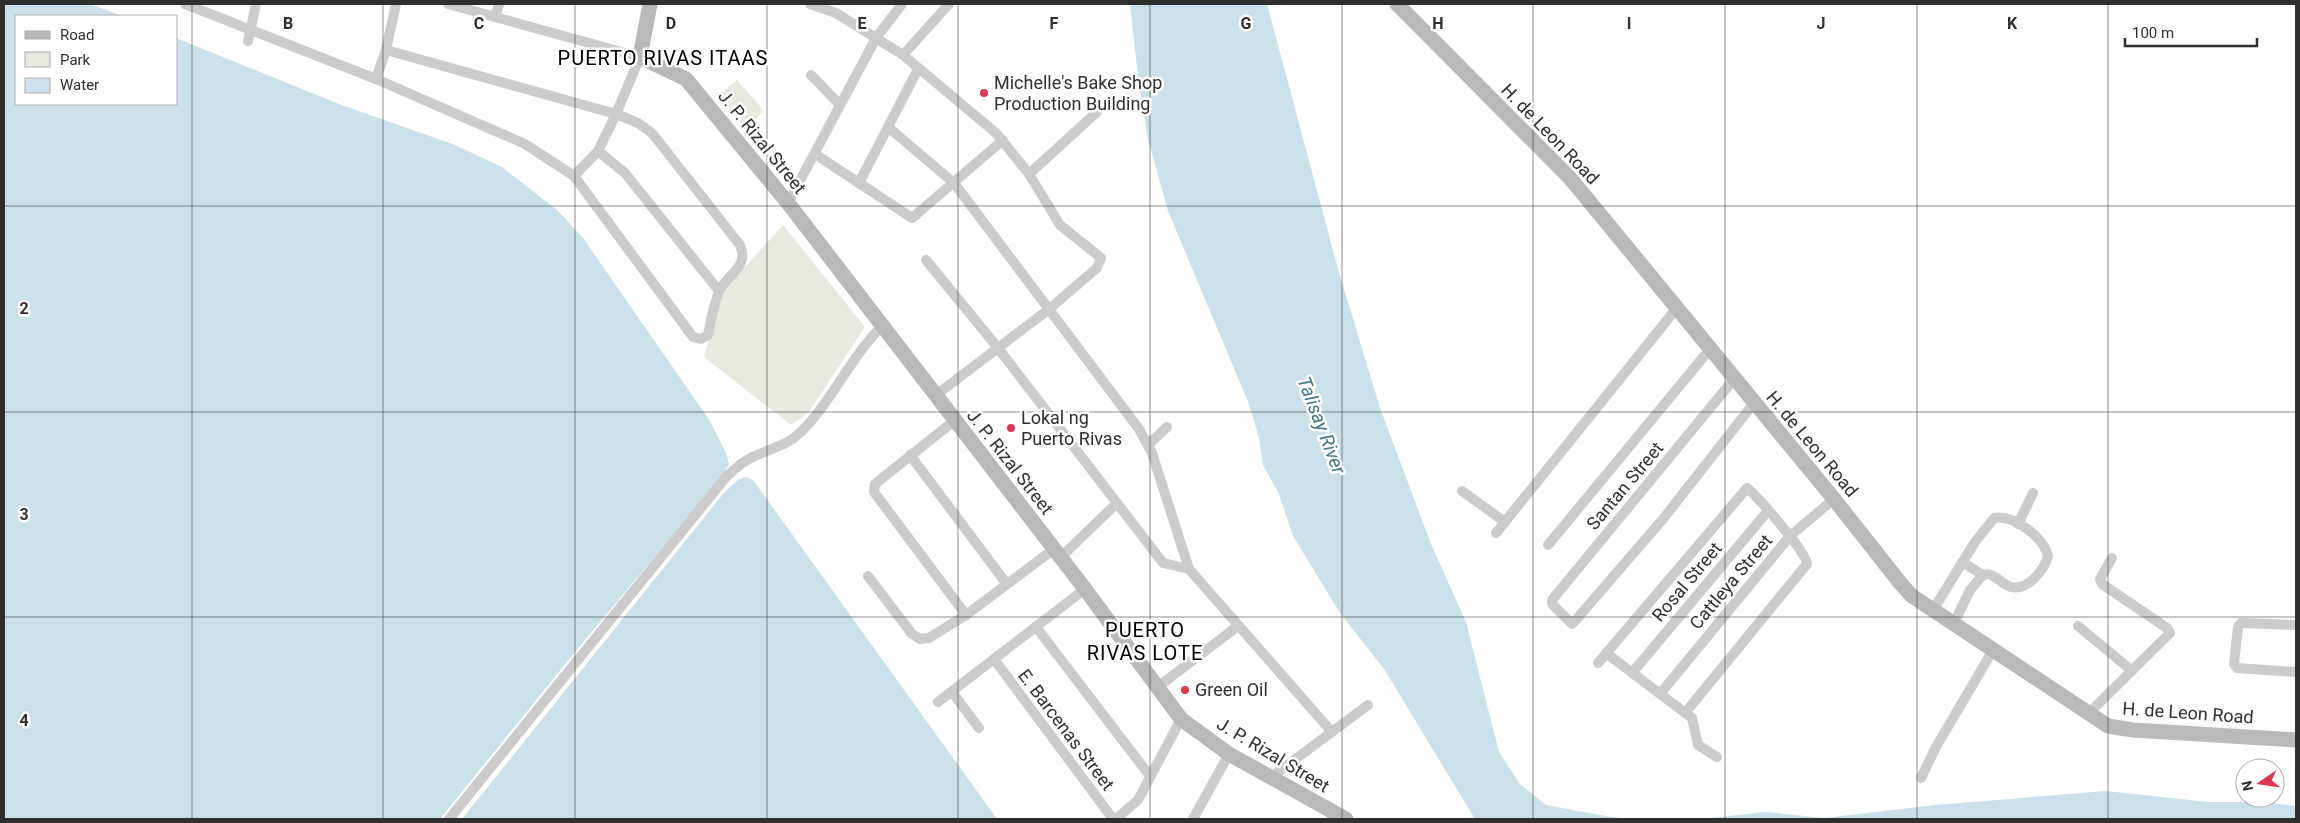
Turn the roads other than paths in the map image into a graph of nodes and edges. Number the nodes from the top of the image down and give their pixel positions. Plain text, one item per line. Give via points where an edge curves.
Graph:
1 (185, 4) edge
2 (256, 4) edge
3 (396, 4) edge
4 (448, 4) edge
5 (499, 4) edge
6 (650, 4) edge
7 (810, 4) edge
8 (902, 4) edge
9 (949, 4) edge
10 (1397, 4) edge
11 (839, 8) edge
12 (495, 17) junction
13 (251, 30) junction
14 (876, 38) junction
15 (248, 41) dead end
16 (386, 50) junction
17 (903, 56) junction
18 (640, 57) junction
19 (918, 69) junction
20 (811, 75) dead end
21 (376, 78) junction
22 (840, 104) junction
23 (1097, 112) dead end
24 (616, 114) junction
25 (888, 127) junction
26 (1003, 140) junction
27 (598, 151) junction
28 (814, 154) junction
29 (1029, 174) junction
30 (574, 176) junction
31 (859, 182) junction
32 (954, 183) junction
33 (788, 203) junction
34 (926, 260) dead end
35 (719, 291) junction
36 (1676, 309) junction
37 (1048, 310) junction
38 (882, 326) junction
39 (998, 348) junction
40 (1710, 350) junction
41 (1734, 379) junction
42 (936, 395) junction
43 (1754, 403) junction
44 (954, 421) junction
45 (1167, 427) dead end
46 (1149, 444) junction
47 (910, 455) junction
48 (1462, 492) dead end
49 (2033, 493) dead end
50 (1834, 498) junction
51 (1117, 503) junction
52 (1767, 512) junction
53 (1505, 522) junction
54 (2018, 524) junction
55 (1496, 533) dead end
56 (1790, 536) junction
57 (1548, 545) dead end
58 (1057, 553) junction
59 (2112, 558) dead end
60 (1962, 562) junction
61 (1189, 570) junction
62 (1983, 575) junction
63 (868, 576) dead end
64 (1006, 583) junction
65 (1085, 589) junction
66 (1934, 610) junction
67 (966, 614) junction
68 (1954, 623) junction
69 (2296, 625) edge
70 (1238, 626) junction
71 (2078, 626) dead end
72 (1036, 627) junction
73 (1993, 650) junction
74 (1606, 653) junction
75 (994, 659) junction
76 (1598, 664) dead end
77 (2131, 670) junction
78 (2296, 672) edge
79 (1632, 673) junction
80 (1158, 686) junction
81 (952, 692) junction
82 (1660, 694) junction
83 (938, 702) dead end
84 (1368, 705) dead end
85 (1685, 713) junction
86 (2089, 713) junction
87 (1181, 719) junction
88 (980, 728) dead end
89 (1332, 731) junction
90 (2296, 740) edge
91 (1229, 754) junction
92 (1717, 757) dead end
93 (1150, 776) junction
94 (1270, 778) junction
95 (1921, 778) dead end
96 (449, 819) edge
97 (1114, 819) edge
98 (1193, 819) edge
99 (1346, 819) edge

1 - 13 street
2 - 13 street
3 - 16 street
4 - 12 street
5 - 12 street
6 - 18 street
7 - 11 street
8 - 14 street
9 - 17 street
10 - 36 street, H. de Leon Road via 1570,178
11 - 14 street
12 - 18 street
13 - 15 street
13 - 21 street
14 - 17 street
14 - 22 street
16 - 21 street
16 - 24 street
17 - 19 street
18 - 24 street
18 - 33 street, J. P. Rizal Street via 686,79
19 - 25 street
19 - 26 street
20 - 22 street
21 - 30 street via 525,144
22 - 28 street
23 - 29 street
24 - 27 street
24 - 35 street via 652,133 740,245 743,262
25 - 31 street
25 - 32 street
26 - 29 street
26 - 32 street
27 - 30 street
27 - 35 street via 625,172
28 - 31 street
28 - 33 street
29 - 37 street via 1060,225 1100,258 1097,268
30 - 35 street via 693,337 701,340 708,335
31 - 32 street via 912,218
32 - 37 street
33 - 38 street, J. P. Rizal Street
34 - 39 street
36 - 40 street, H. de Leon Road
36 - 53 street
37 - 39 street
37 - 46 street
38 - 42 street, J. P. Rizal Street
38 - 96 street via 866,342 822,407 800,433 789,442 741,463 726,477
39 - 42 street
39 - 51 street
40 - 41 street, H. de Leon Road
40 - 57 street
41 - 43 street, H. de Leon Road
41 - 43 street, Santan Street via 1552,600 1561,615 1572,624 1574,622 1663,519
42 - 44 street, J. P. Rizal Street
43 - 50 street, H. de Leon Road
44 - 47 street
44 - 58 street, J. P. Rizal Street
45 - 46 street
46 - 61 street
47 - 64 street
47 - 67 street via 875,484 874,492
48 - 53 street
49 - 54 street
50 - 56 street, Cattleya Street
50 - 66 street, H. de Leon Road via 1906,590
51 - 58 street
51 - 61 street via 1163,562
52 - 56 street
52 - 74 street via 1745,488
52 - 79 street, Rosal Street
53 - 55 street
54 - 60 street via 1994,518
54 - 62 street via 2042,542 2048,556 2046,565 2031,580 2016,587
56 - 82 street, Cattleya Street
56 - 85 street via 1806,556 1807,564
58 - 64 street
58 - 65 street, J. P. Rizal Street
59 - 77 street via 2100,579 2102,584 2170,631
60 - 62 street
60 - 66 street
61 - 70 street
62 - 68 street via 1970,590
63 - 67 street via 912,634 920,639 930,638
64 - 67 street
65 - 72 street
65 - 80 street, J. P. Rizal Street
66 - 68 street, H. de Leon Road
68 - 73 street, H. de Leon Road
69 - 78 street via 2241,624 2234,664 2236,668
70 - 80 street
70 - 89 street
71 - 77 street
72 - 75 street
72 - 93 street
73 - 86 street, H. de Leon Road
73 - 95 street
74 - 76 street
74 - 79 street
75 - 81 street
75 - 97 street, E. Barcenas Street
77 - 86 street
79 - 82 street
80 - 87 street, J. P. Rizal Street
81 - 83 street
81 - 88 street
82 - 85 street
84 - 89 street
85 - 92 street via 1694,721 1698,745
86 - 90 street, H. de Leon Road via 2108,726 2133,730
87 - 91 street, J. P. Rizal Street
87 - 93 street
89 - 94 street
91 - 94 street, J. P. Rizal Street
91 - 98 street
93 - 97 street via 1138,800
94 - 99 street, J. P. Rizal Street

